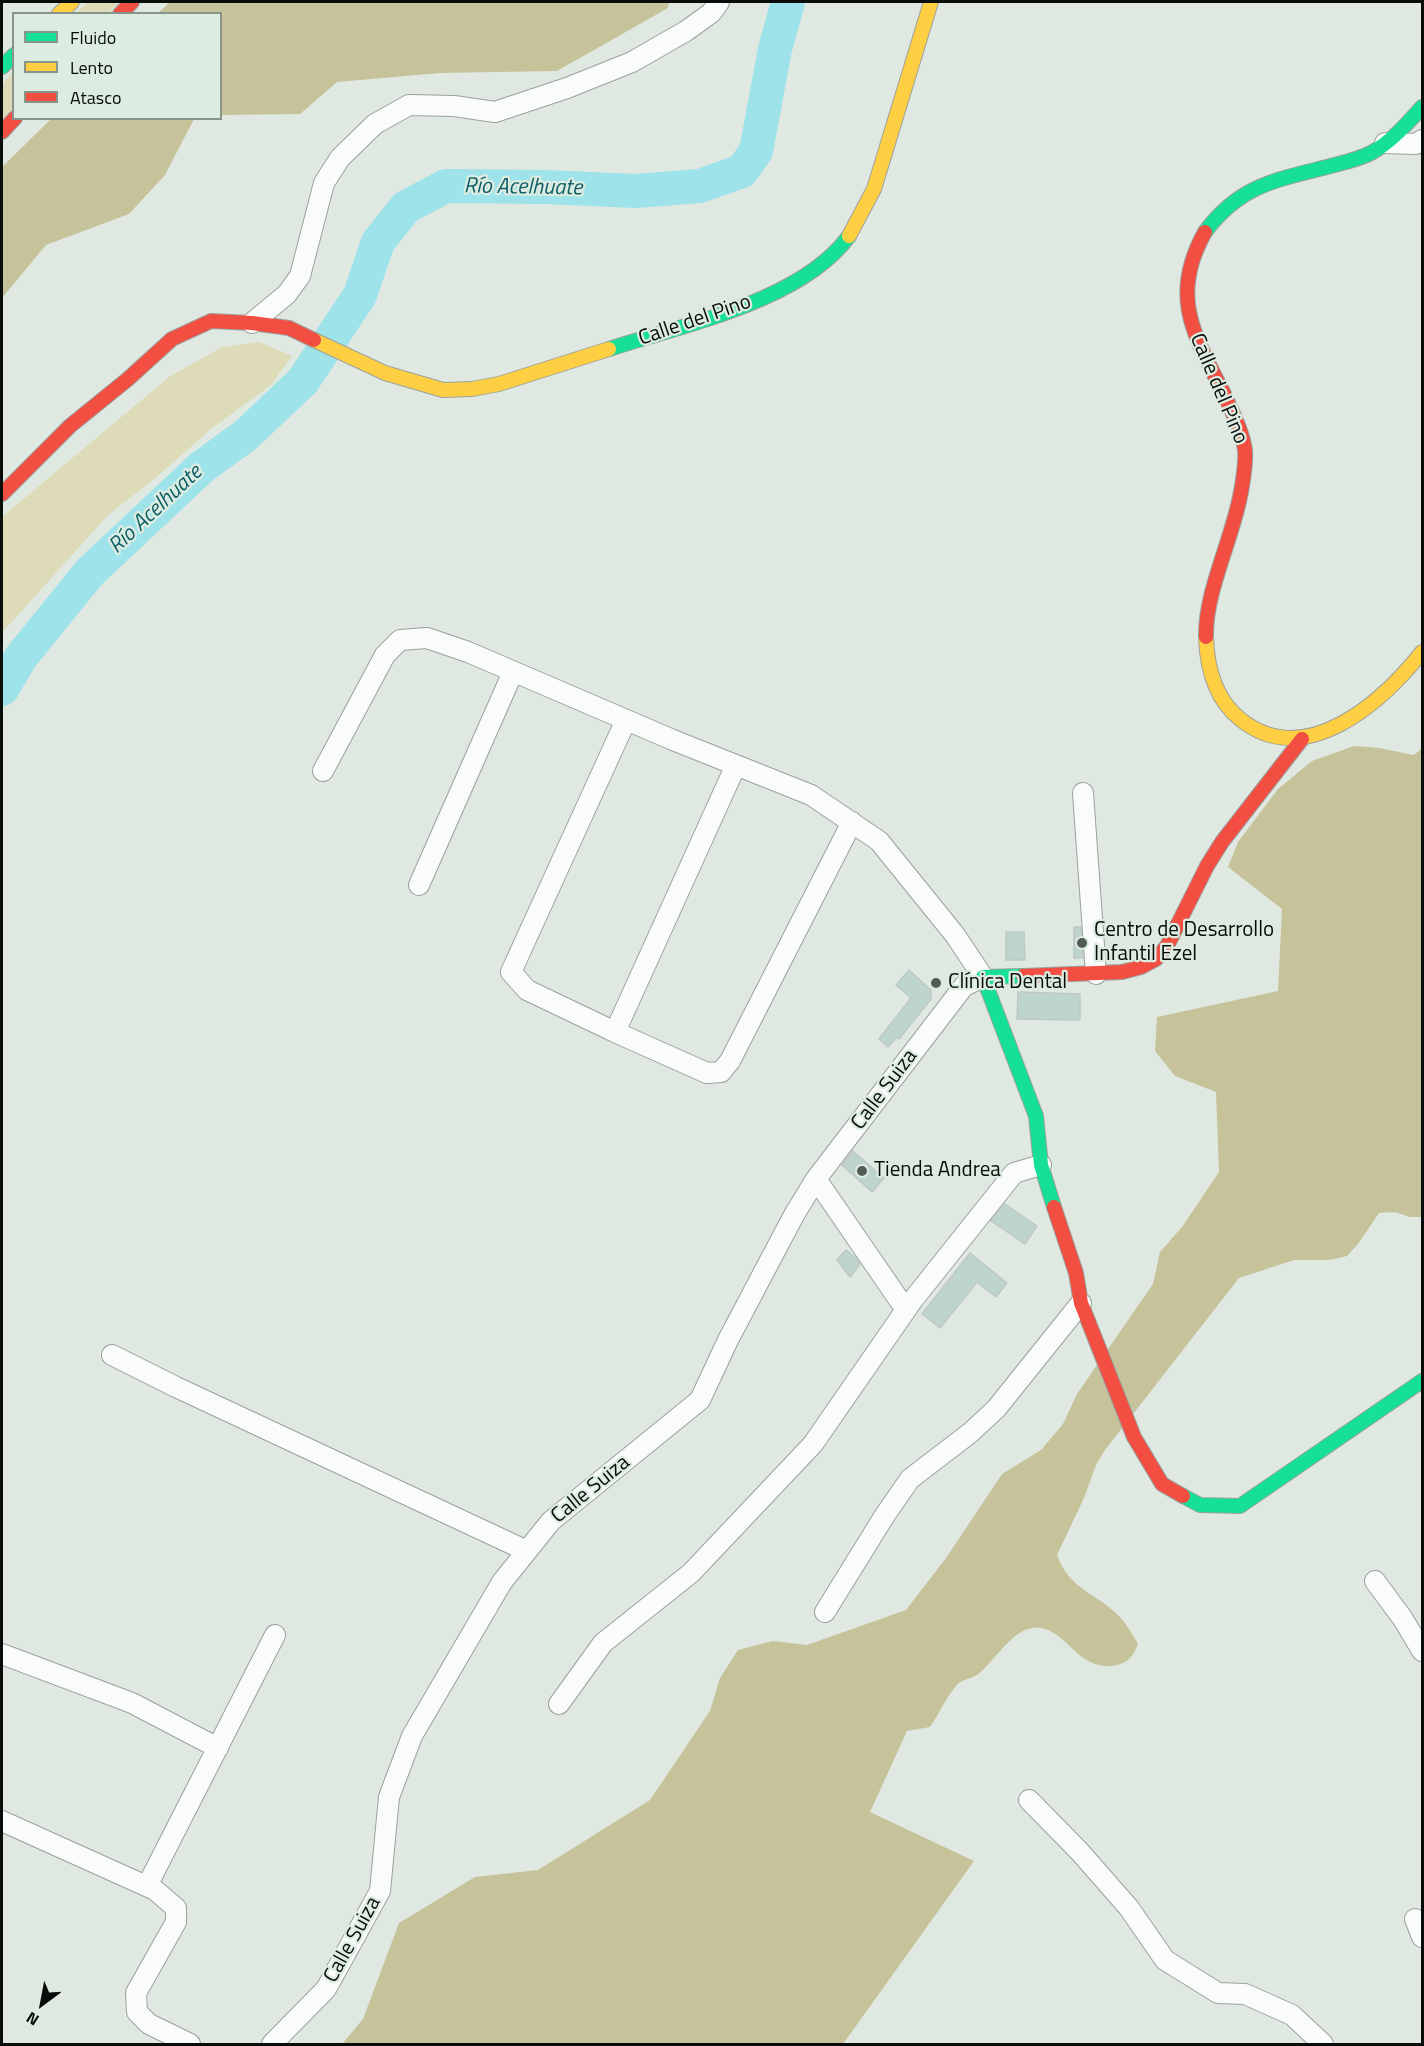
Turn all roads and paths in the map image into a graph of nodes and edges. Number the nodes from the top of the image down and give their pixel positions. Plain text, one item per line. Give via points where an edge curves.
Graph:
1 (719, 2) edge
2 (931, 2) edge
3 (1422, 107) edge
4 (13, 120) edge
5 (2, 132) edge
6 (1422, 140) edge
7 (1385, 143) junction
8 (252, 323) junction
9 (2, 494) edge
10 (1422, 652) edge
11 (513, 672) junction
12 (626, 720) junction
13 (1302, 739) junction
14 (736, 765) junction
15 (323, 771) dead end
16 (1083, 793) dead end
17 (852, 822) junction
18 (419, 885) dead end
19 (1096, 974) junction
20 (983, 977) junction
21 (615, 1032) junction
22 (1041, 1165) junction
23 (816, 1179) junction
24 (1081, 1303) junction
25 (906, 1310) junction
26 (112, 1355) dead end
27 (1422, 1381) edge
28 (526, 1551) junction
29 (1375, 1581) dead end
30 (825, 1612) dead end
31 (275, 1635) dead end
32 (1422, 1651) edge
33 (2, 1654) edge
34 (559, 1704) dead end
35 (218, 1748) junction
36 (1029, 1800) dead end
37 (2, 1821) edge
38 (147, 1886) junction
39 (190, 2044) edge
40 (272, 2044) edge
41 (1323, 2044) edge

1 - 8 street via 686,31 632,62 567,88 495,112 409,105 375,124 340,158 324,183 300,276 286,294
2 - 8 main road, Calle del Pino via 863,215 831,258 788,286 737,308 500,384 472,389 442,390 385,373 289,328
3 - 7 main road, Calle del Pino
4 - 5 main road
6 - 7 street via 1416,144
7 - 13 main road, Calle del Pino via 1363,157 1256,186 1237,198 1217,214 1204,233 1187,275 1186,308 1191,329 1233,415 1246,454 1241,500 1206,616 1207,660 1213,682 1233,714 1267,735
8 - 9 main road, Calle del Pino via 211,321 172,339 70,426
10 - 13 main road, Calle del Pino via 1371,704
11 - 12 street
11 - 15 street via 427,638 400,640 385,655
11 - 18 street
12 - 14 street
12 - 21 street via 511,972 527,990
13 - 19 main road via 1222,842 1167,946 1141,967
14 - 17 street via 811,795
14 - 21 street
16 - 19 street
17 - 20 street via 879,841 955,935
17 - 21 street via 722,1072 707,1073
19 - 20 main road
20 - 22 main road via 1036,1116
20 - 23 street, Calle Suiza via 964,986
22 - 24 main road via 1076,1273
22 - 25 street via 1014,1173
23 - 25 street
23 - 28 street, Calle Suiza via 728,1340 700,1400 551,1521
24 - 27 main road via 1134,1437 1162,1484 1200,1505 1240,1506
24 - 30 street via 996,1409 910,1479
25 - 34 street via 813,1444 691,1573 603,1643
26 - 28 street
28 - 40 street, Calle Suiza via 502,1582 412,1736 389,1797 380,1891 326,1989
29 - 32 street
31 - 35 street
33 - 35 street via 132,1703
35 - 38 street
36 - 41 street via 1129,1908 1165,1960 1218,1993 1245,1994 1292,2015
37 - 38 street
38 - 39 street via 176,1908 176,1922 136,1993 137,2012 149,2024

